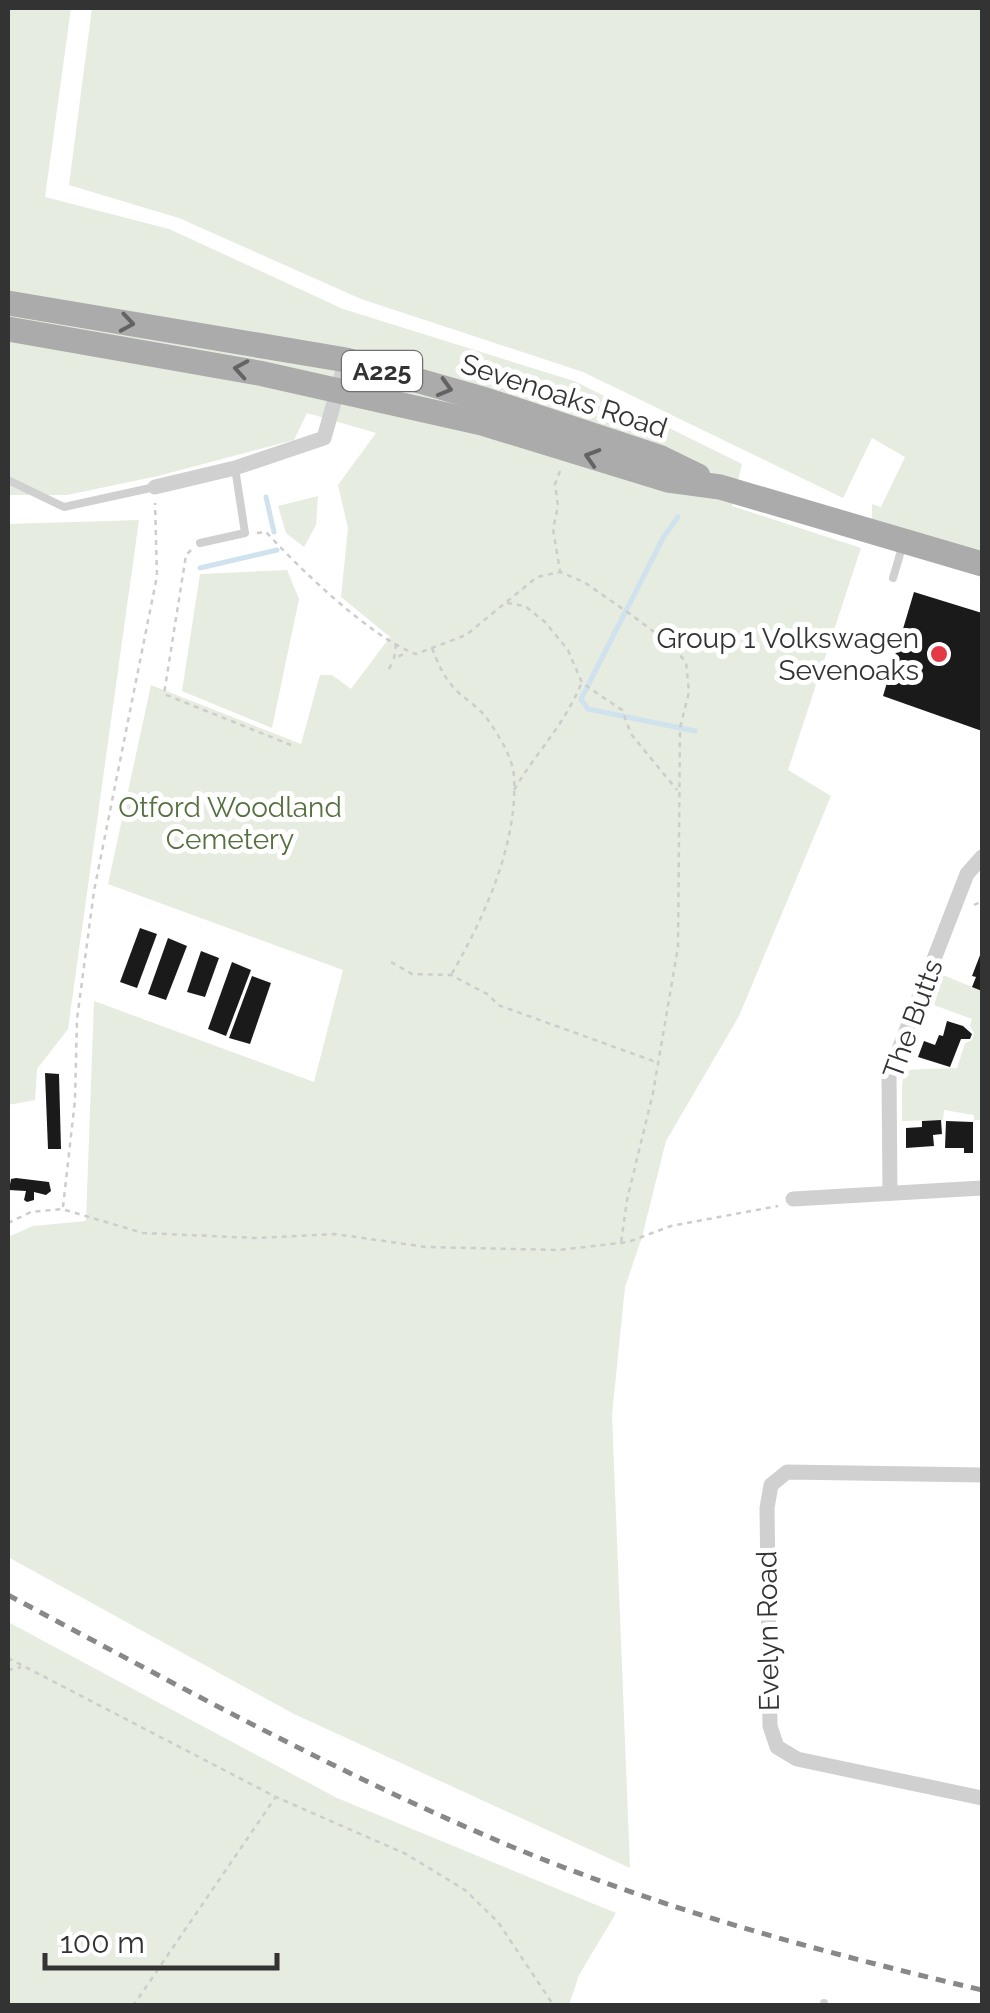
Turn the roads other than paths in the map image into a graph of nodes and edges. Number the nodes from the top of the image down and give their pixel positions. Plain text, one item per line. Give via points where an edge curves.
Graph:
1 (18, 318) edge
2 (346, 360) junction
3 (336, 390) junction
4 (234, 468) junction
5 (8, 480) edge
6 (155, 486) joint
7 (720, 487) junction
8 (904, 540) junction
9 (200, 543) road end
10 (982, 564) edge
11 (893, 578) dead end
12 (982, 857) edge
13 (982, 1188) edge
14 (890, 1193) junction
15 (793, 1199) road end
16 (982, 1475) edge
17 (982, 1798) edge

1 -> 2 main road, Sevenoaks Road / A225
3 -> 1 main road, Sevenoaks Road / A225
2 - 3 street
2 -> 7 main road, Sevenoaks Road / A225 via 658,457
3 - 4 street via 324,438
7 -> 3 main road, Sevenoaks Road / A225 via 668,480 482,424
4 - 6 street
4 - 9 lane via 245,533
5 - 6 lane via 64,507
7 - 8 main road, Sevenoaks Road / A225
8 - 10 main road, Sevenoaks Road / A225
8 - 11 lane
12 - 14 street, The Butts via 967,874 889,1075
13 - 14 street
14 - 15 street
16 - 17 street, Evelyn Road via 784,1473 768,1492 767,1508 775,1746 795,1759

